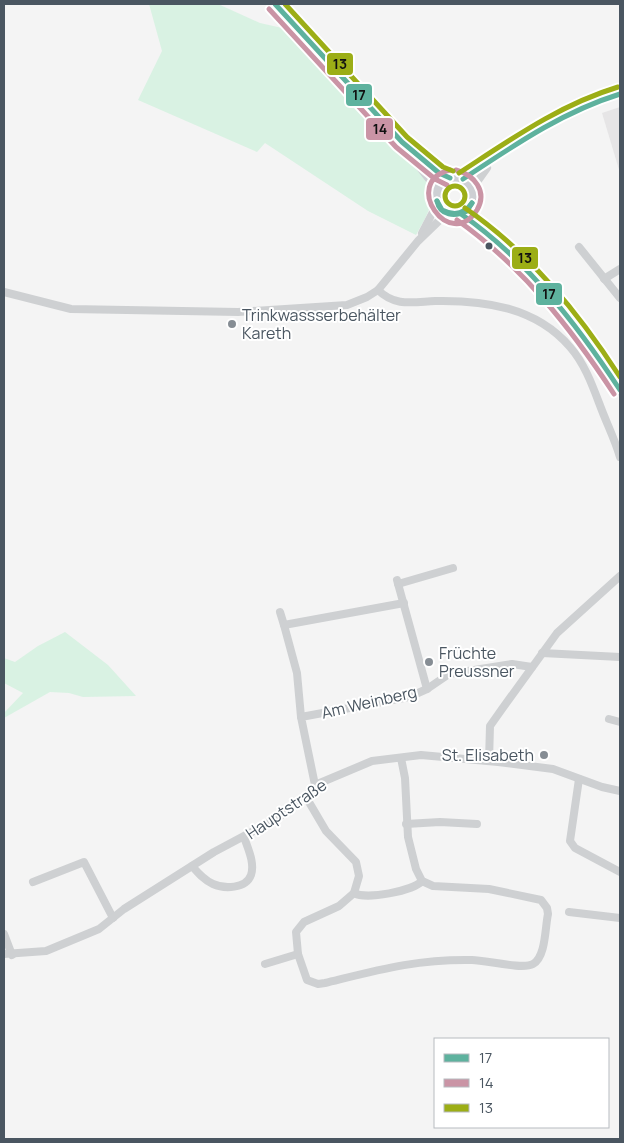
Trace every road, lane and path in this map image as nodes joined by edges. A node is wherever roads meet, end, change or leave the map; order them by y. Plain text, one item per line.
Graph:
1 (275, 4) edge
2 (620, 94) edge
3 (402, 142) junction
4 (489, 164) junction
5 (450, 178) junction
6 (463, 179) junction
7 (472, 189) junction
8 (437, 194) junction
9 (472, 204) junction
10 (447, 213) junction
11 (461, 214) junction
12 (418, 241) junction
13 (578, 247) dead end
14 (504, 248) junction
15 (620, 269) edge
16 (604, 279) junction
17 (378, 290) junction
18 (4, 292) edge
19 (620, 298) edge
20 (620, 390) edge
21 (620, 457) edge
22 (453, 568) dead end
23 (620, 576) edge
24 (404, 603) junction
25 (280, 612) dead end
26 (284, 625) junction
27 (542, 653) junction
28 (620, 657) edge
29 (532, 668) junction
30 (427, 689) junction
31 (301, 717) junction
32 (610, 719) dead end
33 (620, 722) edge
34 (401, 758) junction
35 (489, 761) junction
36 (579, 779) junction
37 (314, 785) junction
38 (620, 791) edge
39 (306, 797) junction
40 (406, 824) junction
41 (477, 824) dead end
42 (244, 837) junction
43 (192, 866) junction
44 (620, 872) edge
45 (422, 881) junction
46 (34, 882) dead end
47 (354, 893) junction
48 (569, 912) dead end
49 (113, 918) junction
50 (620, 918) edge
51 (4, 934) edge
52 (8, 954) edge
53 (298, 954) junction
54 (265, 964) dead end

1 - 3 street
2 - 4 street
3 - 5 street
3 - 8 street
4 - 6 street
4 - 7 street
5 - 6 street
5 - 8 street
6 - 7 street
7 - 9 street
8 - 10 street
8 - 12 street
9 - 11 street
9 - 14 street
10 - 11 street
10 - 12 street
11 - 14 street
12 - 17 street
13 - 16 street
14 - 20 street
15 - 16 street
16 - 19 street
17 - 18 street
17 - 21 street
22 - 24 street
23 - 27 street
24 - 26 street
24 - 30 street
25 - 26 street
26 - 31 street
27 - 28 street
27 - 29 street
29 - 30 street, Am Weinberg
29 - 35 street
30 - 31 street, Am Weinberg
31 - 37 street, Am Weinberg
32 - 33 street
34 - 35 street, Hauptstraße
34 - 37 street, Hauptstraße
34 - 40 street
35 - 36 street, Hauptstraße
36 - 38 street, Hauptstraße
36 - 44 street
37 - 39 street, Hauptstraße
39 - 42 street, Hauptstraße
39 - 47 street
40 - 41 street
40 - 45 street
42 - 43 street, Hauptstraße
42 - 43 street
43 - 49 street, Hauptstraße
45 - 47 street
45 - 53 street
46 - 49 street
47 - 53 street
48 - 50 street
49 - 52 street, Hauptstraße
51 - 52 street
53 - 54 street

